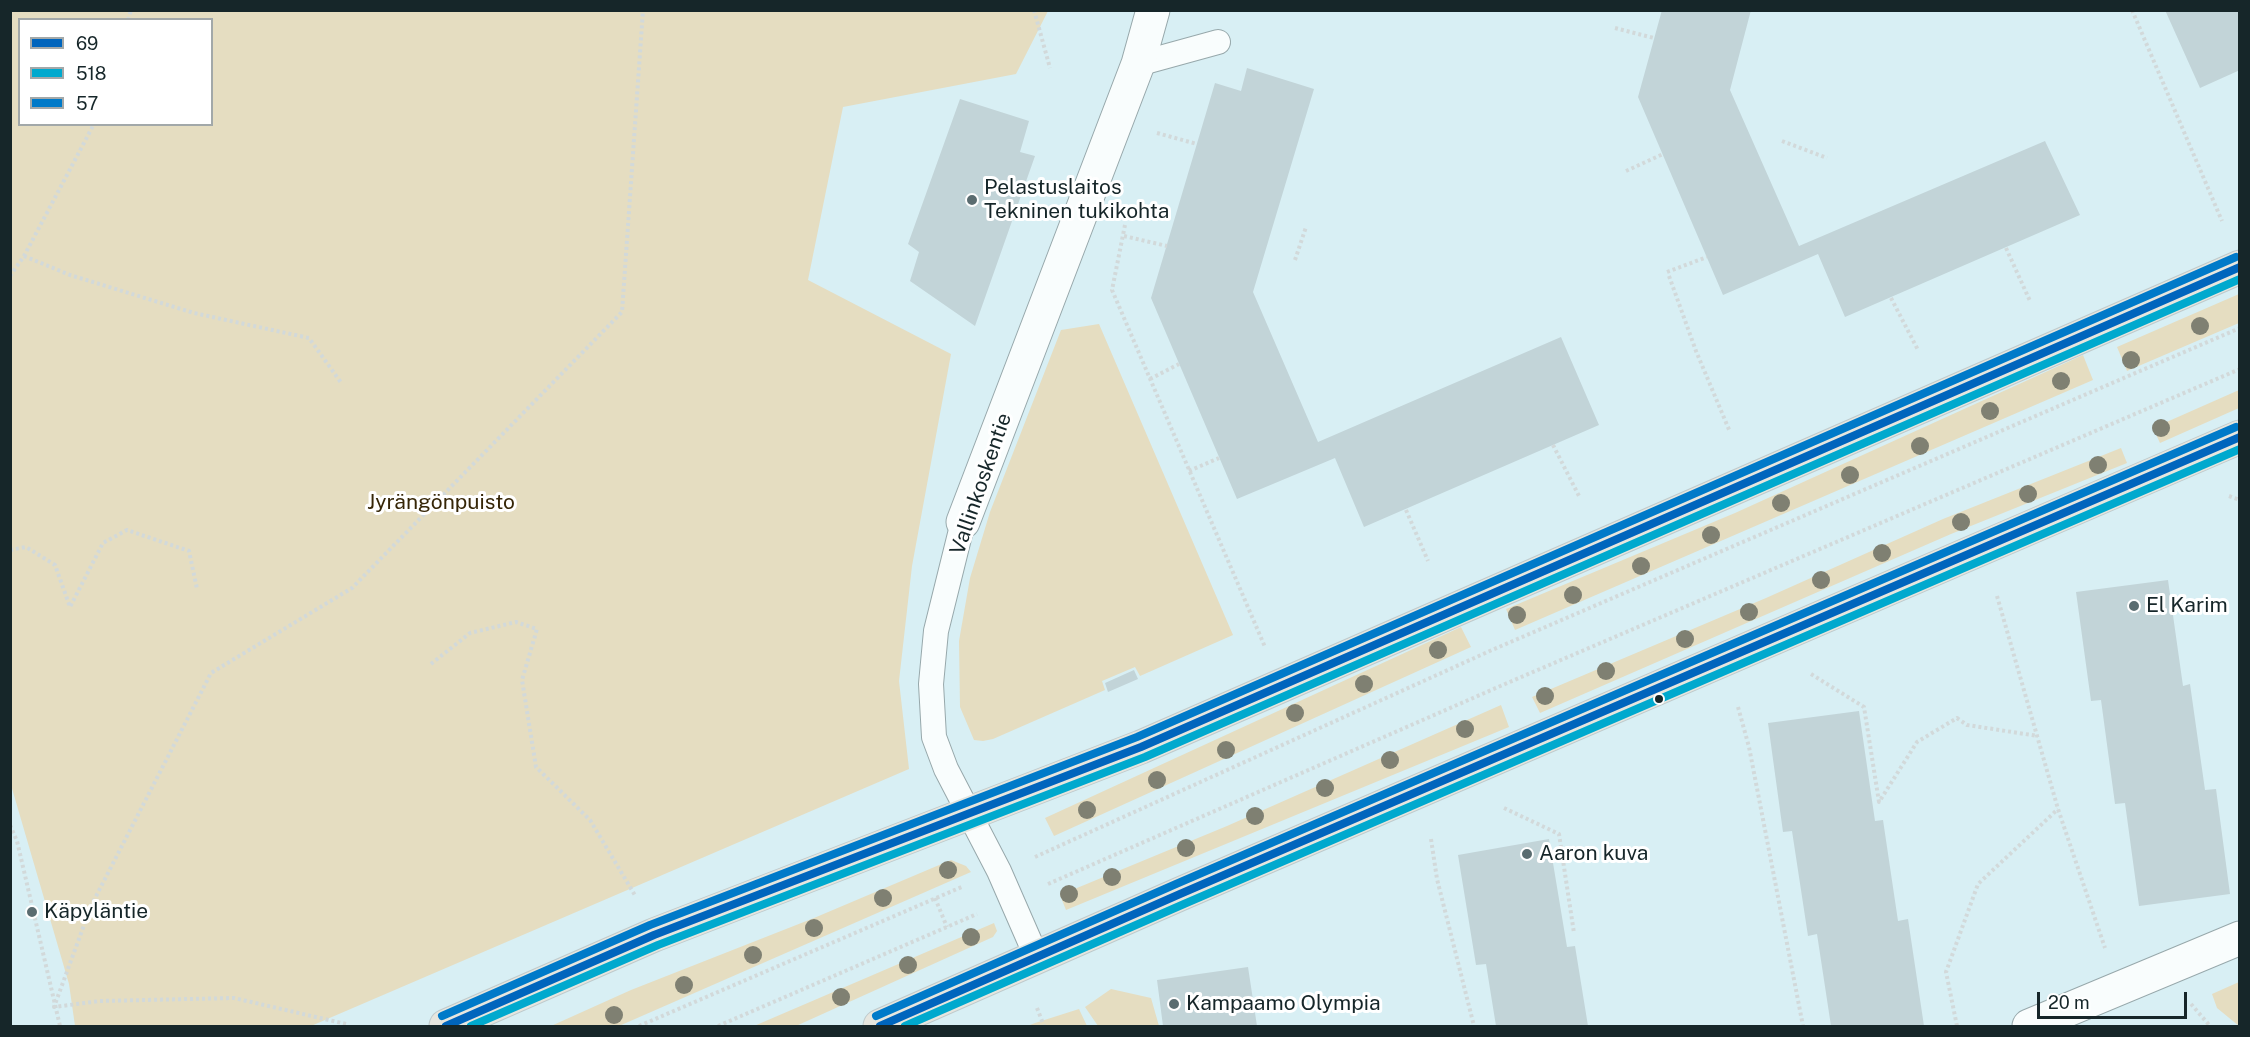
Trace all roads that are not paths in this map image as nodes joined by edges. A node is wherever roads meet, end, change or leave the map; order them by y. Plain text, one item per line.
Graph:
1 (1153, 10) edge
2 (1218, 42) dead end
3 (1138, 64) junction
4 (2240, 267) edge
5 (2240, 438) edge
6 (963, 522) joint
7 (969, 813) junction
8 (2240, 938) edge
9 (1037, 958) junction
10 (446, 1026) edge
11 (880, 1026) edge
12 (2029, 1026) edge

1 - 3 street, Vallinkoskentie
2 - 3 lane
3 - 6 street, Vallinkoskentie
4 - 7 main road
5 - 9 main road
6 - 7 lane, Vallinkoskentie
7 - 9 lane, Vallinkoskentie
7 - 10 main road
8 - 12 street
9 - 11 main road

